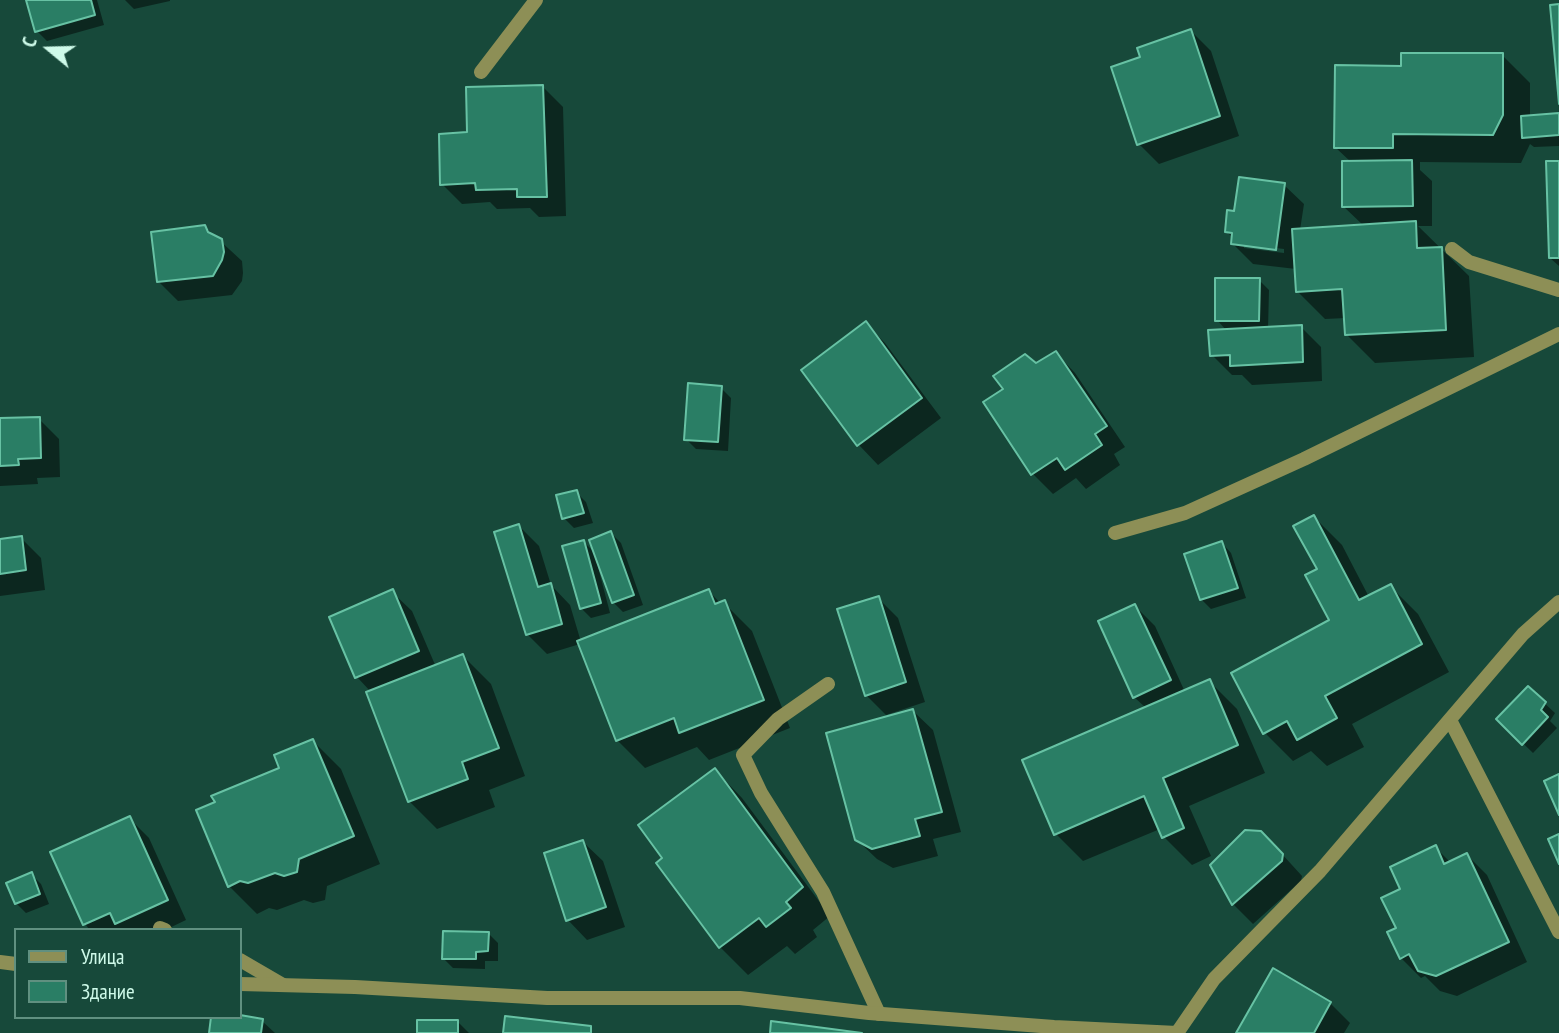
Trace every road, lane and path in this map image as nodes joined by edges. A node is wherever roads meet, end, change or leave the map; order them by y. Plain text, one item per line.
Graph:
1 (536, 0) edge
2 (481, 72) dead end
3 (1452, 249) dead end
4 (1559, 290) edge
5 (1559, 334) edge
6 (1115, 533) dead end
7 (1559, 602) edge
8 (828, 684) dead end
9 (1450, 720) junction
10 (1559, 932) edge
11 (242, 961) edge
12 (242, 984) edge
13 (283, 985) junction
14 (878, 1014) junction

1 - 2 street
3 - 4 street
5 - 6 street
7 - 9 street
8 - 14 street
9 - 10 street
9 - 14 street
11 - 13 street
12 - 13 street
13 - 14 street

